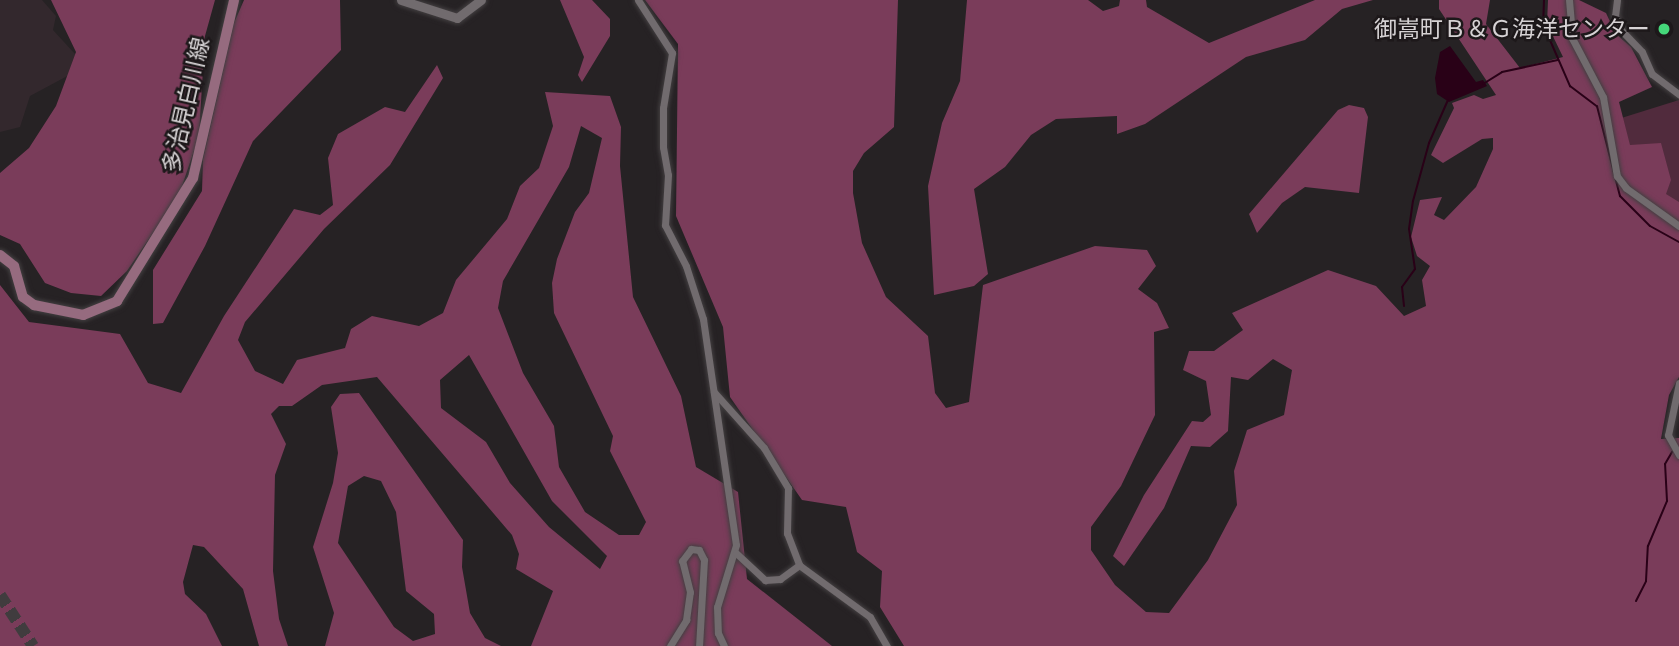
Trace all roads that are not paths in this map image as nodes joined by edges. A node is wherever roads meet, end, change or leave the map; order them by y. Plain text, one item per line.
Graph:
1 (234, 0) edge
2 (401, 0) edge
3 (481, 0) edge
4 (638, 0) edge
5 (1569, 0) edge
6 (1616, 0) edge
7 (1679, 94) edge
8 (1679, 226) edge
9 (0, 255) edge
10 (1679, 383) edge
11 (714, 391) junction
12 (1677, 451) edge
13 (736, 553) junction
14 (799, 565) junction
15 (670, 646) edge
16 (699, 646) edge
17 (724, 646) edge
18 (887, 646) edge

1 - 9 main road, 多治見白川線
2 - 3 street
4 - 11 street
5 - 8 street
6 - 7 street
10 - 12 street
11 - 13 street
11 - 14 street
13 - 14 street
13 - 17 street
14 - 18 street
15 - 16 street

